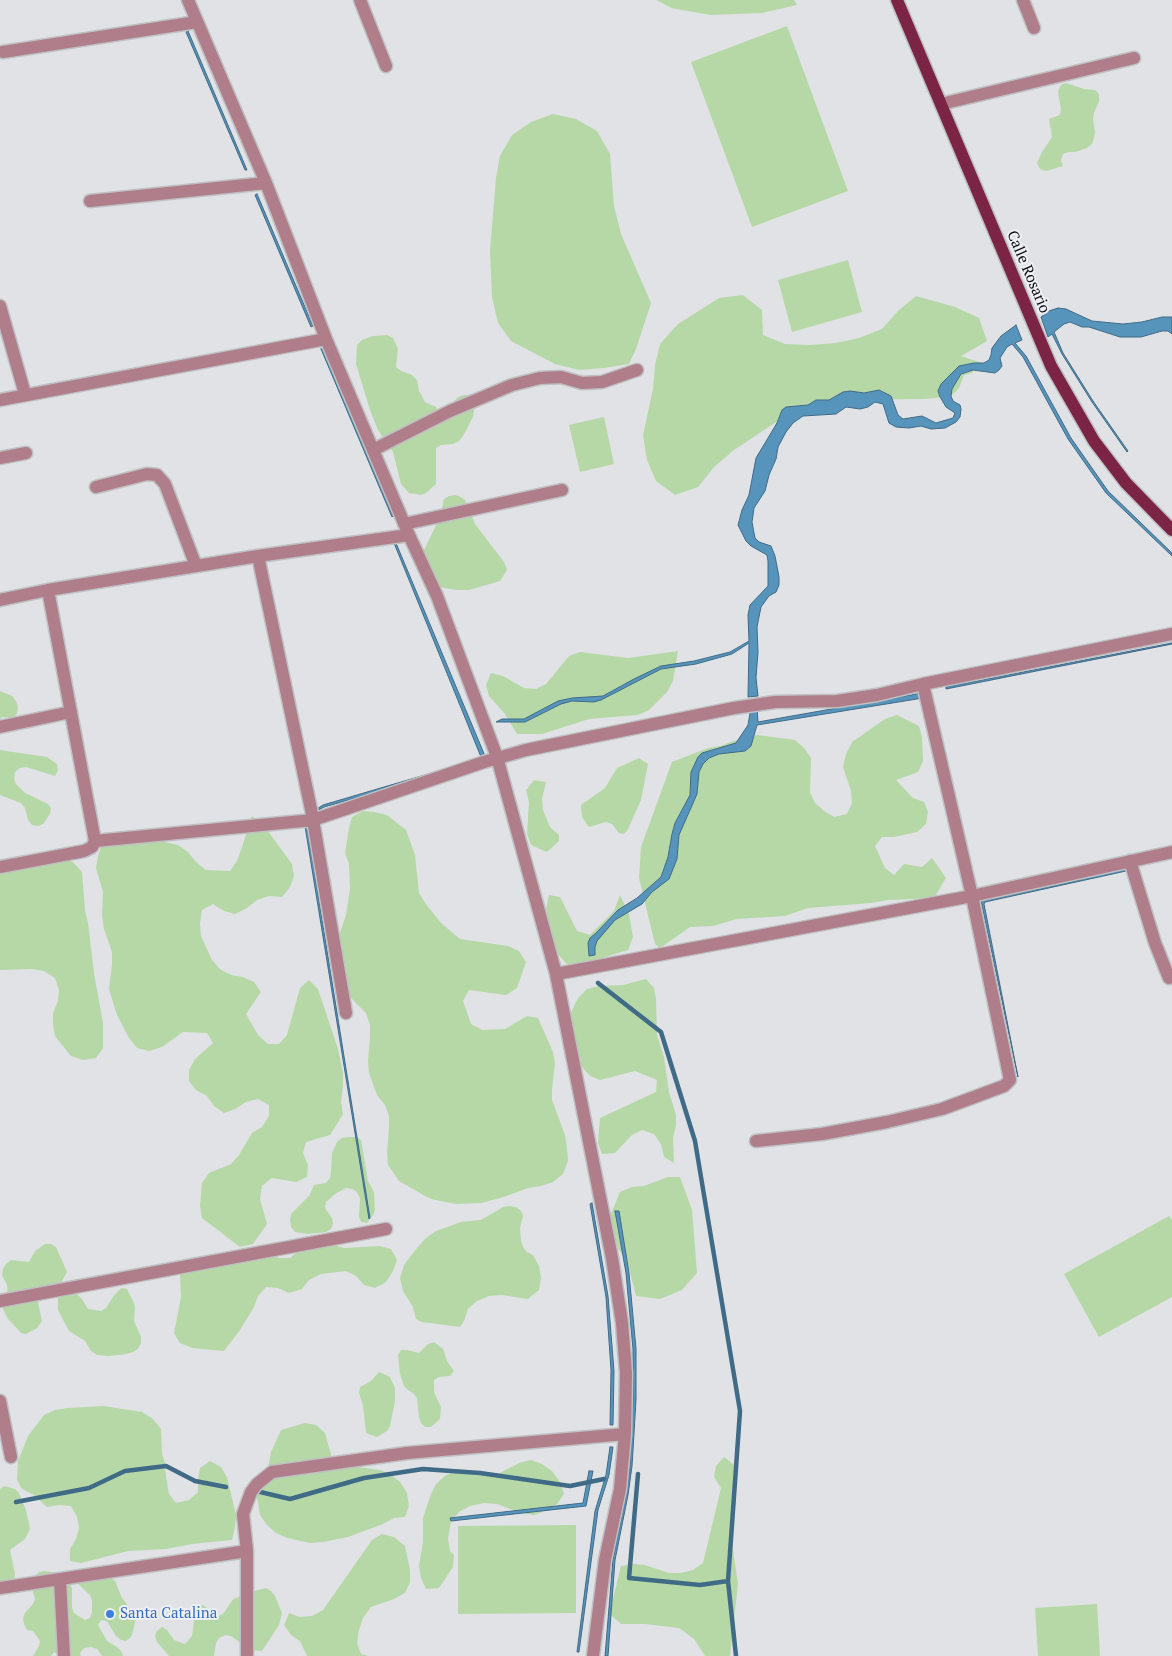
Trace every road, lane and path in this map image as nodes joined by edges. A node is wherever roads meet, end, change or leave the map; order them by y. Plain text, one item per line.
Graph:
1 (188, 0) edge
2 (360, 0) edge
3 (897, 0) edge
4 (1023, 0) edge
5 (197, 22) junction
6 (1034, 28) dead end
7 (3, 52) dead end
8 (1134, 58) dead end
9 (386, 66) dead end
10 (941, 104) junction
11 (266, 183) junction
12 (90, 201) dead end
13 (0, 306) edge
14 (326, 339) junction
15 (637, 370) dead end
16 (25, 394) junction
17 (0, 400) edge
18 (373, 450) junction
19 (26, 453) dead end
20 (0, 458) edge
21 (96, 487) dead end
22 (562, 490) dead end
23 (407, 530) junction
24 (1172, 530) edge
25 (258, 556) junction
26 (196, 566) junction
27 (48, 590) junction
28 (0, 600) edge
29 (1172, 634) edge
30 (923, 684) junction
31 (71, 712) junction
32 (0, 728) edge
33 (497, 757) junction
34 (313, 820) junction
35 (95, 841) junction
36 (1172, 852) edge
37 (1130, 861) junction
38 (0, 867) edge
39 (972, 896) junction
40 (556, 974) junction
41 (1169, 978) dead end
42 (346, 1013) dead end
43 (756, 1141) dead end
44 (386, 1229) dead end
45 (0, 1301) edge
46 (0, 1401) edge
47 (625, 1434) junction
48 (11, 1457) dead end
49 (247, 1551) junction
50 (60, 1580) junction
51 (0, 1588) edge
52 (64, 1656) edge
53 (247, 1656) edge
54 (593, 1656) edge

1 - 5 street
2 - 9 street
3 - 10 main road, Calle Rosario
4 - 6 street
5 - 7 street
5 - 11 street
8 - 10 street
10 - 24 main road, Calle Rosario
11 - 12 street
11 - 14 street
13 - 16 street
14 - 16 street
14 - 18 street
15 - 18 street
16 - 17 street
18 - 23 street
19 - 20 street
21 - 26 street
22 - 23 street
23 - 25 street
23 - 33 street
25 - 26 street
25 - 34 street
26 - 27 street
27 - 28 street
27 - 31 street
29 - 30 street
30 - 33 street
30 - 39 street
31 - 32 street
31 - 35 street
33 - 34 street
33 - 40 street
34 - 35 street
34 - 42 street
35 - 38 street
36 - 37 street
37 - 39 street
37 - 41 street
39 - 40 street
39 - 43 street
40 - 47 street
44 - 45 street
46 - 48 street
47 - 49 street
47 - 54 street
49 - 50 street
49 - 53 street
50 - 51 street
50 - 52 street

